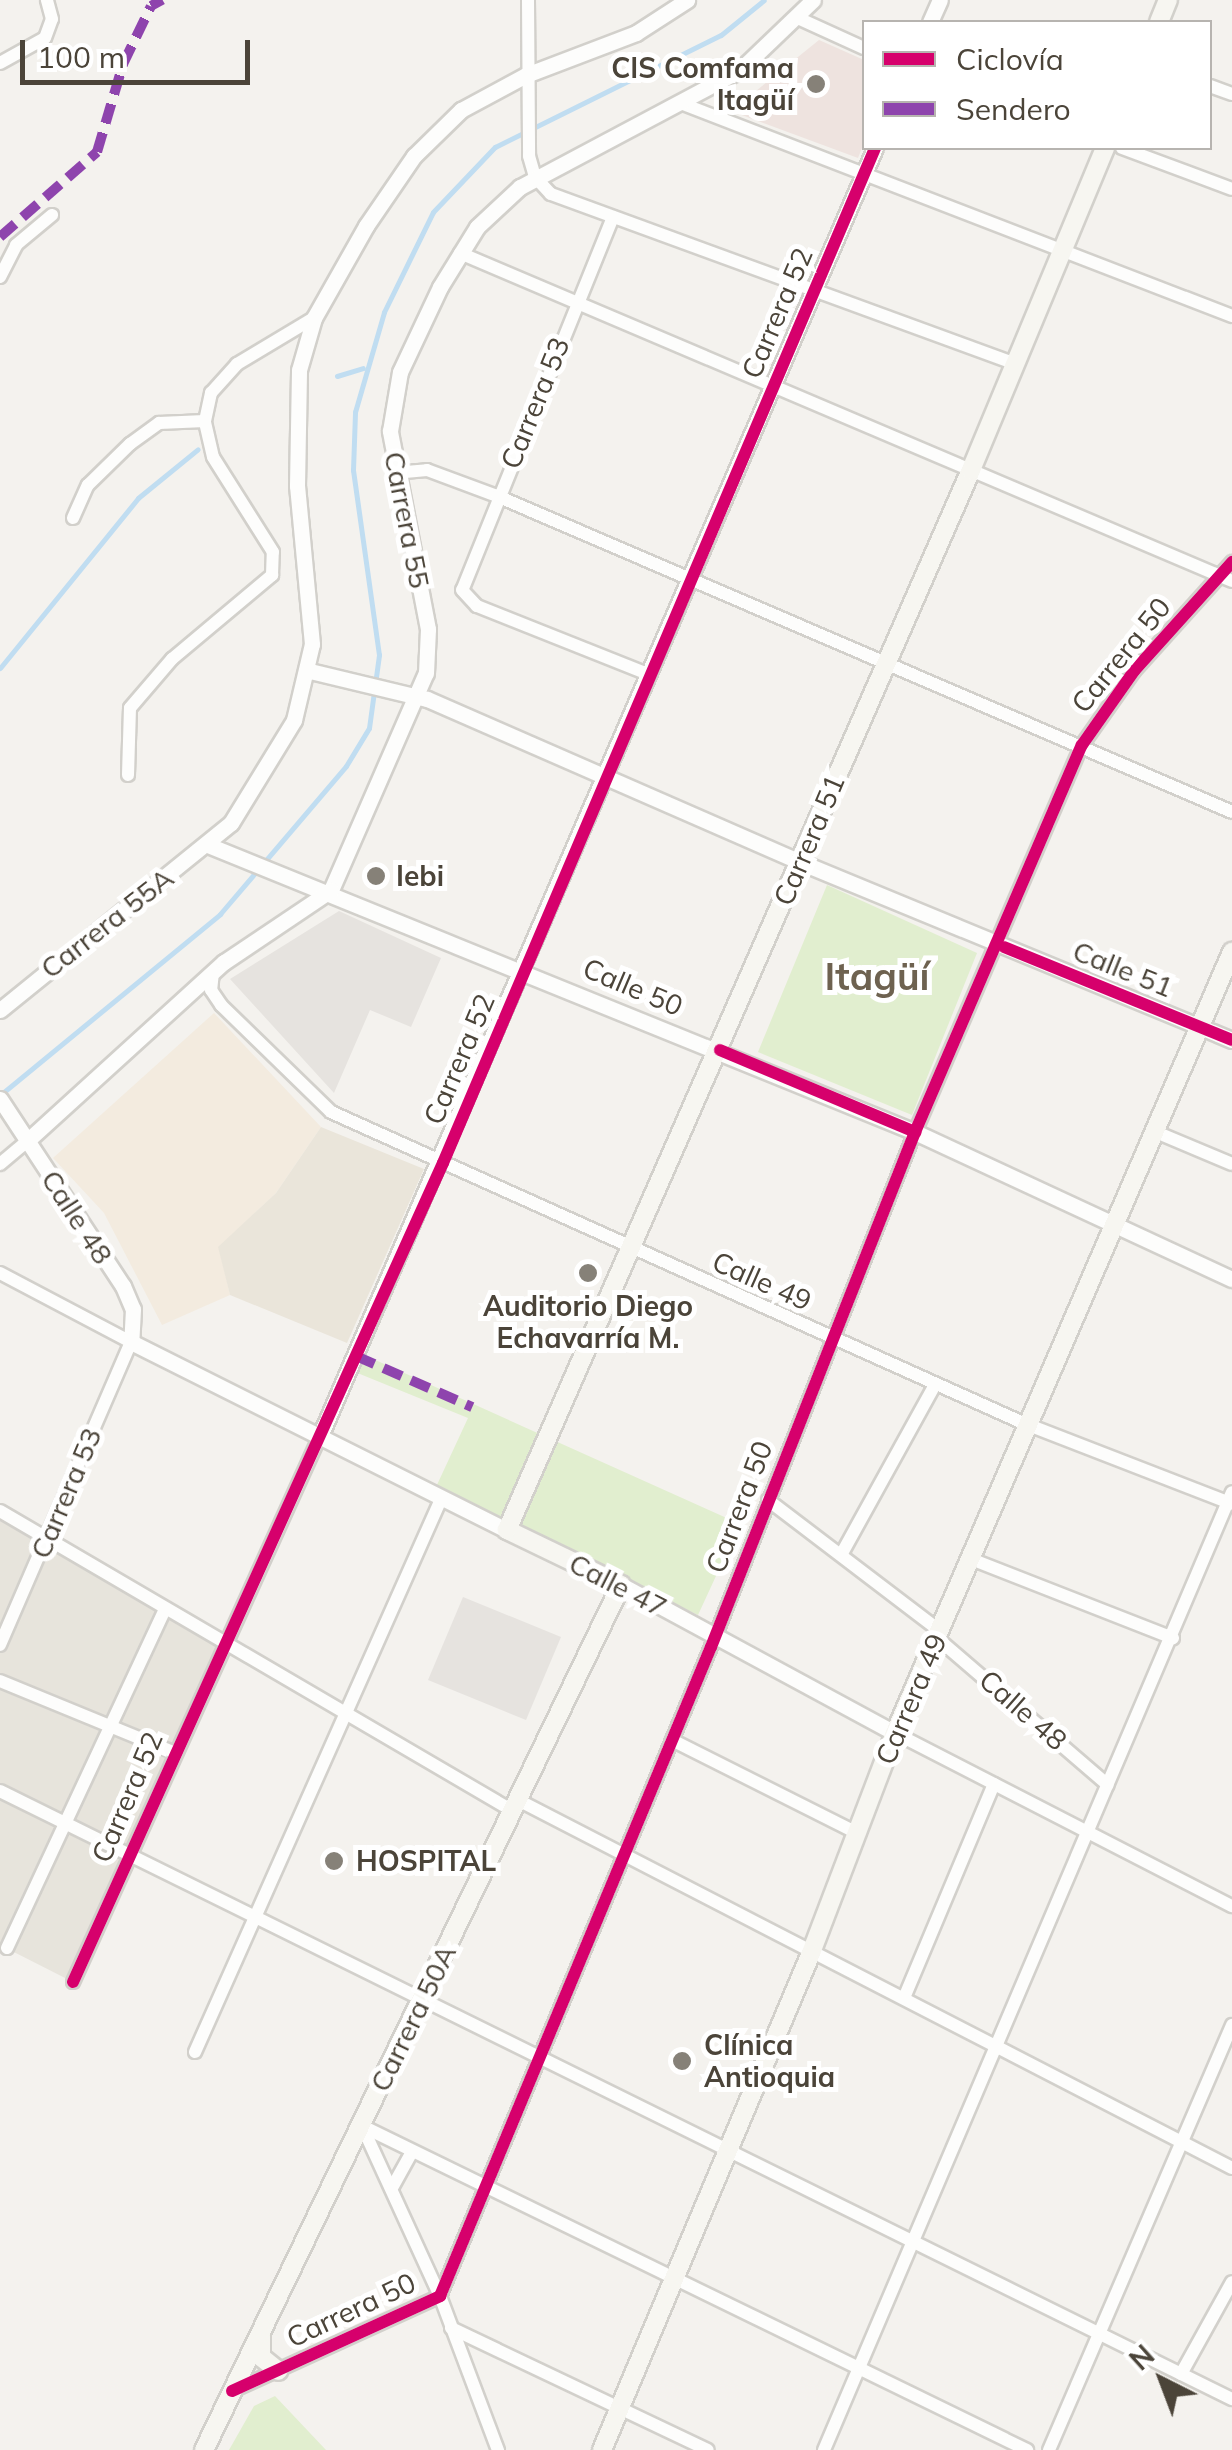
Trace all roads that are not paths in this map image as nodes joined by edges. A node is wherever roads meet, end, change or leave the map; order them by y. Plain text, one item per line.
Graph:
1 (47, 0) edge
2 (528, 0) edge
3 (687, 0) edge
4 (813, 0) edge
5 (800, 19) junction
6 (862, 47) edge
7 (0, 63) edge
8 (526, 75) junction
9 (683, 104) junction
10 (874, 150) edge
11 (1103, 150) edge
12 (1127, 150) edge
13 (863, 176) junction
14 (536, 178) junction
15 (1232, 189) edge
16 (52, 215) dead end
17 (613, 217) junction
18 (460, 253) junction
19 (1060, 255) junction
20 (0, 277) edge
21 (814, 288) junction
22 (576, 303) junction
23 (1232, 316) edge
24 (314, 318) junction
25 (1014, 364) junction
26 (773, 386) junction
27 (205, 421) junction
28 (971, 470) junction
29 (394, 472) junction
30 (497, 496) junction
31 (73, 518) dead end
32 (1232, 562) edge
33 (692, 578) junction
34 (1227, 578) edge
35 (884, 661) junction
36 (310, 671) junction
37 (650, 675) junction
38 (416, 695) junction
39 (1082, 745) junction
40 (128, 775) dead end
41 (607, 776) junction
42 (1232, 812) edge
43 (213, 847) junction
44 (800, 862) junction
45 (325, 888) junction
46 (996, 944) junction
47 (1232, 952) edge
48 (524, 968) junction
49 (213, 972) junction
50 (28, 987) junction
51 (0, 997) edge
52 (0, 1010) edge
53 (1200, 1028) junction
54 (1232, 1040) edge
55 (720, 1050) junction
56 (0, 1099) edge
57 (915, 1132) junction
58 (1156, 1132) junction
59 (26, 1141) junction
60 (442, 1162) junction
61 (0, 1164) edge
62 (1232, 1164) edge
63 (1118, 1224) junction
64 (632, 1249) junction
65 (0, 1273) edge
66 (1232, 1279) edge
67 (832, 1339) junction
68 (131, 1342) junction
69 (935, 1385) junction
70 (1027, 1425) junction
71 (320, 1436) junction
72 (442, 1498) junction
73 (1231, 1499) edge
74 (768, 1500) junction
75 (0, 1512) edge
76 (507, 1530) junction
77 (46, 1540) junction
78 (841, 1556) junction
79 (971, 1559) junction
80 (621, 1585) junction
81 (164, 1610) junction
82 (716, 1634) junction
83 (938, 1634) junction
84 (1173, 1638) junction
85 (0, 1645) edge
86 (221, 1645) junction
87 (0, 1682) edge
88 (346, 1715) junction
89 (110, 1727) junction
90 (895, 1733) junction
91 (672, 1740) junction
92 (173, 1752) junction
93 (994, 1784) junction
94 (1108, 1784) junction
95 (0, 1791) edge
96 (515, 1806) junction
97 (64, 1824) junction
98 (1088, 1832) junction
99 (857, 1833) junction
100 (624, 1854) junction
101 (130, 1856) junction
102 (1232, 1906) edge
103 (255, 1917) junction
104 (6, 1948) dead end
105 (811, 1953) junction
106 (72, 1982) dead end
107 (904, 1998) junction
108 (422, 2000) junction
109 (1232, 2025) edge
110 (999, 2044) junction
111 (195, 2052) dead end
112 (540, 2056) junction
113 (362, 2126) junction
114 (1182, 2142) junction
115 (726, 2150) junction
116 (412, 2152) junction
117 (1232, 2168) edge
118 (393, 2186) junction
119 (484, 2189) junction
120 (915, 2244) junction
121 (674, 2278) junction
122 (1232, 2282) edge
123 (440, 2296) junction
124 (451, 2328) junction
125 (1099, 2333) junction
126 (261, 2336) junction
127 (857, 2370) junction
128 (278, 2371) junction
129 (1181, 2374) junction
130 (232, 2391) junction
131 (1232, 2399) edge
132 (620, 2408) junction
133 (204, 2450) edge
134 (498, 2450) edge
135 (602, 2450) edge
136 (708, 2450) edge
137 (824, 2450) edge
138 (1028, 2450) edge
139 (1049, 2450) edge

1 - 7 street
2 - 8 street
3 - 8 street
4 - 5 street, Carrera 55
5 - 6 street
5 - 9 street, Carrera 55
8 - 14 street
8 - 24 street
9 - 13 street
9 - 14 street, Carrera 55
10 - 13 street, Carrera 52
11 - 19 main road, Carrera 51
12 - 15 street
13 - 19 street
13 - 21 street, Carrera 52
14 - 17 street
14 - 18 street, Carrera 55
16 - 20 street
17 - 21 street
17 - 22 street, Carrera 53
18 - 22 street
18 - 29 street, Carrera 55
19 - 23 street
19 - 25 main road, Carrera 51
21 - 25 street
21 - 26 street, Carrera 52
22 - 26 street
22 - 30 street, Carrera 53
24 - 27 street
24 - 36 street
25 - 28 main road, Carrera 51
26 - 28 street
26 - 33 street, Carrera 52
27 - 31 street
27 - 40 street
28 - 34 street
28 - 35 main road, Carrera 51
29 - 30 street
29 - 38 street, Carrera 55
30 - 33 street
30 - 37 street, Carrera 53
32 - 34 street, Carrera 50
33 - 35 street
33 - 37 street, Carrera 52
34 - 39 street, Carrera 50
35 - 39 street
35 - 44 main road, Carrera 51
36 - 38 street, Calle 51
36 - 43 street, Carrera 55A
37 - 41 street, Carrera 52
38 - 41 street, Calle 51
38 - 45 street, Carrera 55
39 - 42 street
39 - 46 street, Carrera 50
41 - 44 street, Calle 51
41 - 48 street, Carrera 52
43 - 45 street, Calle 50
43 - 50 street, Carrera 55A
44 - 46 street, Calle 51
44 - 55 main road, Carrera 51
45 - 48 street, Calle 50
45 - 49 street
46 - 53 street, Calle 51
46 - 57 street, Carrera 50
47 - 53 main road, Carrera 49
48 - 55 street, Calle 50
48 - 60 street, Carrera 52
49 - 59 street
49 - 60 street, Calle 49
50 - 51 street
50 - 52 street, Carrera 55A
53 - 54 street, Calle 51
53 - 58 main road, Carrera 49
55 - 57 street, Calle 50
55 - 64 main road, Carrera 51
56 - 59 street, Calle 48
57 - 63 street, Calle 50
57 - 67 street, Carrera 50
58 - 62 street
58 - 63 main road, Carrera 49
59 - 61 street
59 - 68 street, Calle 48
60 - 64 street, Calle 49
60 - 71 street, Carrera 52
63 - 66 street, Calle 50
63 - 70 main road, Carrera 49
64 - 67 street, Calle 49
64 - 76 main road, Carrera 51
65 - 68 street, Calle 47
67 - 69 street, Calle 49
67 - 74 street, Carrera 50
68 - 71 street, Calle 47
68 - 77 street, Carrera 53
69 - 70 street, Calle 49
69 - 78 street
70 - 73 street, Calle 49
70 - 79 main road, Carrera 49
71 - 72 street, Calle 47
71 - 86 street, Carrera 52
72 - 76 street, Calle 47
72 - 88 street
73 - 84 street
74 - 78 street, Calle 48
74 - 82 street, Carrera 50
75 - 77 street
76 - 80 main road, Calle 47
77 - 81 street
77 - 85 street, Carrera 53
78 - 83 street, Calle 48
79 - 83 main road, Carrera 49
79 - 84 street
80 - 82 street, Calle 47
80 - 96 main road, Carrera 50A
81 - 86 street
81 - 89 street
82 - 90 street, Calle 47
82 - 91 street, Carrera 50
83 - 90 main road, Carrera 49
83 - 94 street, Calle 48
84 - 94 street
86 - 88 street
86 - 92 street, Carrera 52
87 - 89 street
88 - 96 street
88 - 103 street
89 - 92 street
89 - 97 street
90 - 93 street, Calle 47
90 - 99 main road, Carrera 49
91 - 99 street
91 - 100 street, Carrera 50
92 - 101 street, Carrera 52
93 - 98 street, Calle 47
93 - 107 street
94 - 98 street
95 - 97 street
96 - 100 street
96 - 108 main road, Carrera 50A
97 - 101 street
97 - 104 street
98 - 102 street, Calle 47
98 - 110 street
99 - 105 main road, Carrera 49
100 - 105 street
100 - 112 street, Carrera 50
101 - 103 street
101 - 106 street, Carrera 52
103 - 108 street
103 - 111 street
105 - 107 street
105 - 115 main road, Carrera 49
107 - 110 street
108 - 112 street
108 - 113 main road, Carrera 50A
109 - 114 street
110 - 114 street
110 - 120 street
112 - 115 street
112 - 119 street, Carrera 50
113 - 116 street
113 - 118 street
113 - 126 main road, Carrera 50A
114 - 117 street
114 - 125 street
115 - 120 street
115 - 121 main road, Carrera 49
116 - 118 street
116 - 119 street
118 - 123 street
119 - 121 street
119 - 123 street, Carrera 50
120 - 125 street
120 - 127 street
121 - 127 street
121 - 132 main road, Carrera 49
122 - 129 street
123 - 124 street
123 - 128 street, Carrera 50
124 - 132 street
124 - 134 street
125 - 129 street
125 - 139 street
126 - 128 main road
126 - 130 main road, Carrera 50A
127 - 137 street
127 - 138 street
128 - 130 street, Carrera 50
129 - 131 street
130 - 133 main road, Carrera 50A
132 - 135 main road, Carrera 49
132 - 136 street

